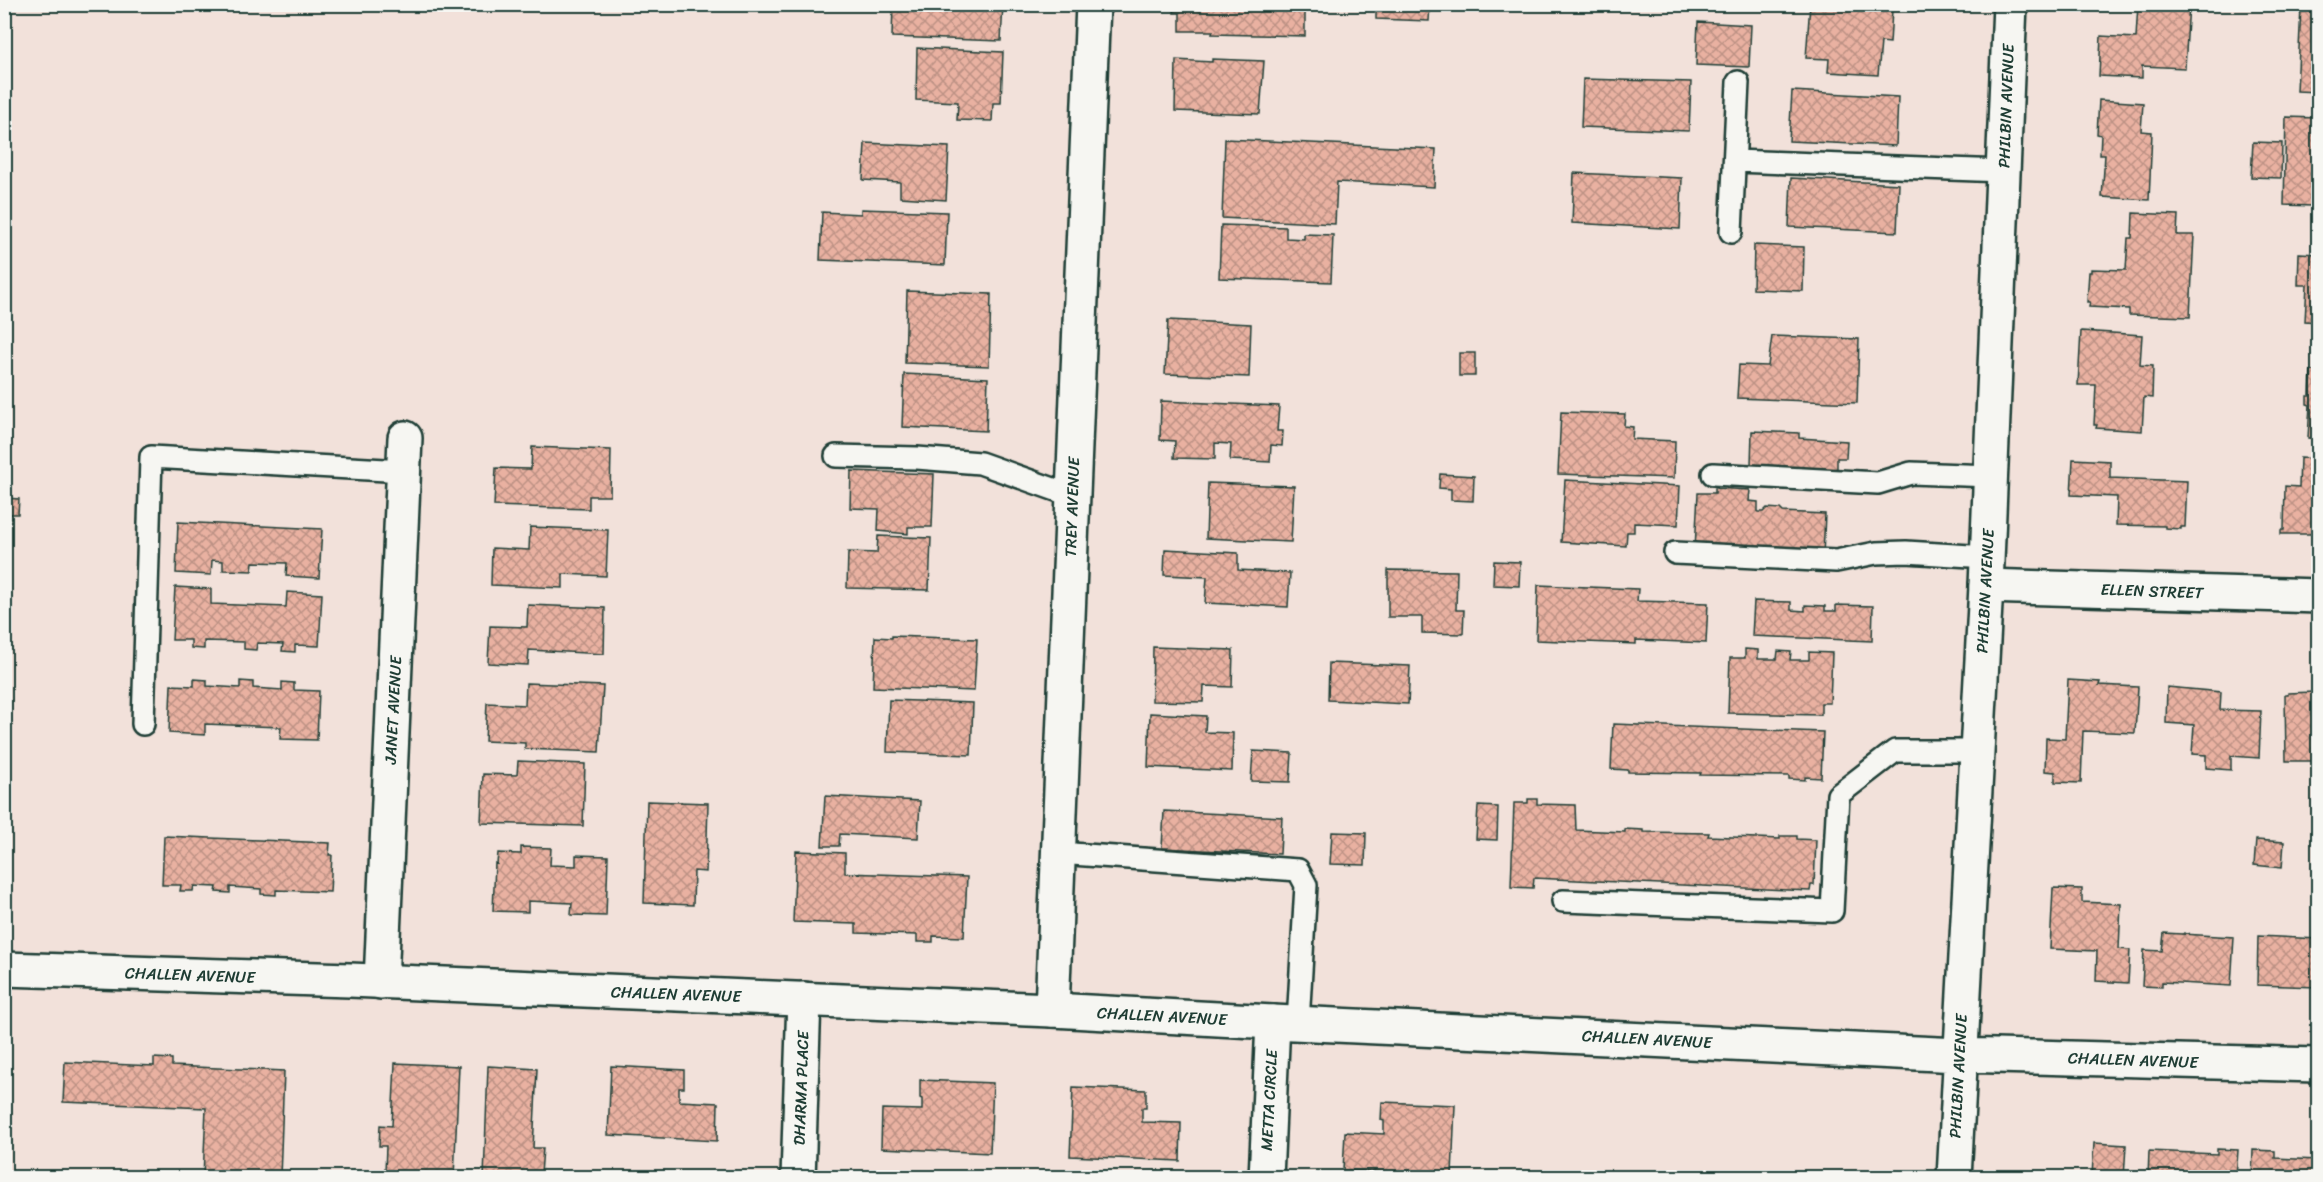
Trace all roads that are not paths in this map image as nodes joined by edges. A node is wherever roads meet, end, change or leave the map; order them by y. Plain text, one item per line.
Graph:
1 (1093, 4) edge
2 (2010, 4) edge
3 (1738, 81) dead end
4 (1735, 161) junction
5 (2003, 171) junction
6 (1731, 232) dead end
7 (405, 438) dead end
8 (836, 456) dead end
9 (404, 471) junction
10 (1713, 474) dead end
11 (1990, 476) junction
12 (1073, 496) junction
13 (1675, 553) dead end
14 (1987, 571) junction
15 (2319, 596) edge
16 (143, 724) dead end
17 (1976, 751) junction
18 (1058, 853) junction
19 (1563, 901) dead end
20 (4, 969) edge
21 (381, 982) junction
22 (804, 999) junction
23 (1052, 1010) junction
24 (1285, 1023) junction
25 (1959, 1055) junction
26 (2319, 1065) edge
27 (798, 1178) edge
28 (1266, 1178) edge
29 (1954, 1178) edge

1 - 12 street, TREY AVENUE
2 - 5 street, PHILBIN AVENUE
3 - 4 lane
4 - 5 lane
4 - 6 lane
5 - 11 street, PHILBIN AVENUE
7 - 9 street, JANET AVENUE
8 - 12 lane
9 - 16 lane
9 - 21 street, JANET AVENUE
10 - 11 lane
11 - 14 street, PHILBIN AVENUE
12 - 18 street, TREY AVENUE
13 - 14 lane
14 - 15 street, ELLEN STREET
14 - 17 street, PHILBIN AVENUE
17 - 19 lane
17 - 25 street, PHILBIN AVENUE
18 - 23 street, TREY AVENUE
18 - 24 lane
20 - 21 street, CHALLEN AVENUE
21 - 22 street, CHALLEN AVENUE
22 - 23 street, CHALLEN AVENUE
22 - 27 street, DHARMA PLACE
23 - 24 street, CHALLEN AVENUE
24 - 25 street, CHALLEN AVENUE
24 - 28 street, METTA CIRCLE
25 - 26 street, CHALLEN AVENUE
25 - 29 street, PHILBIN AVENUE

